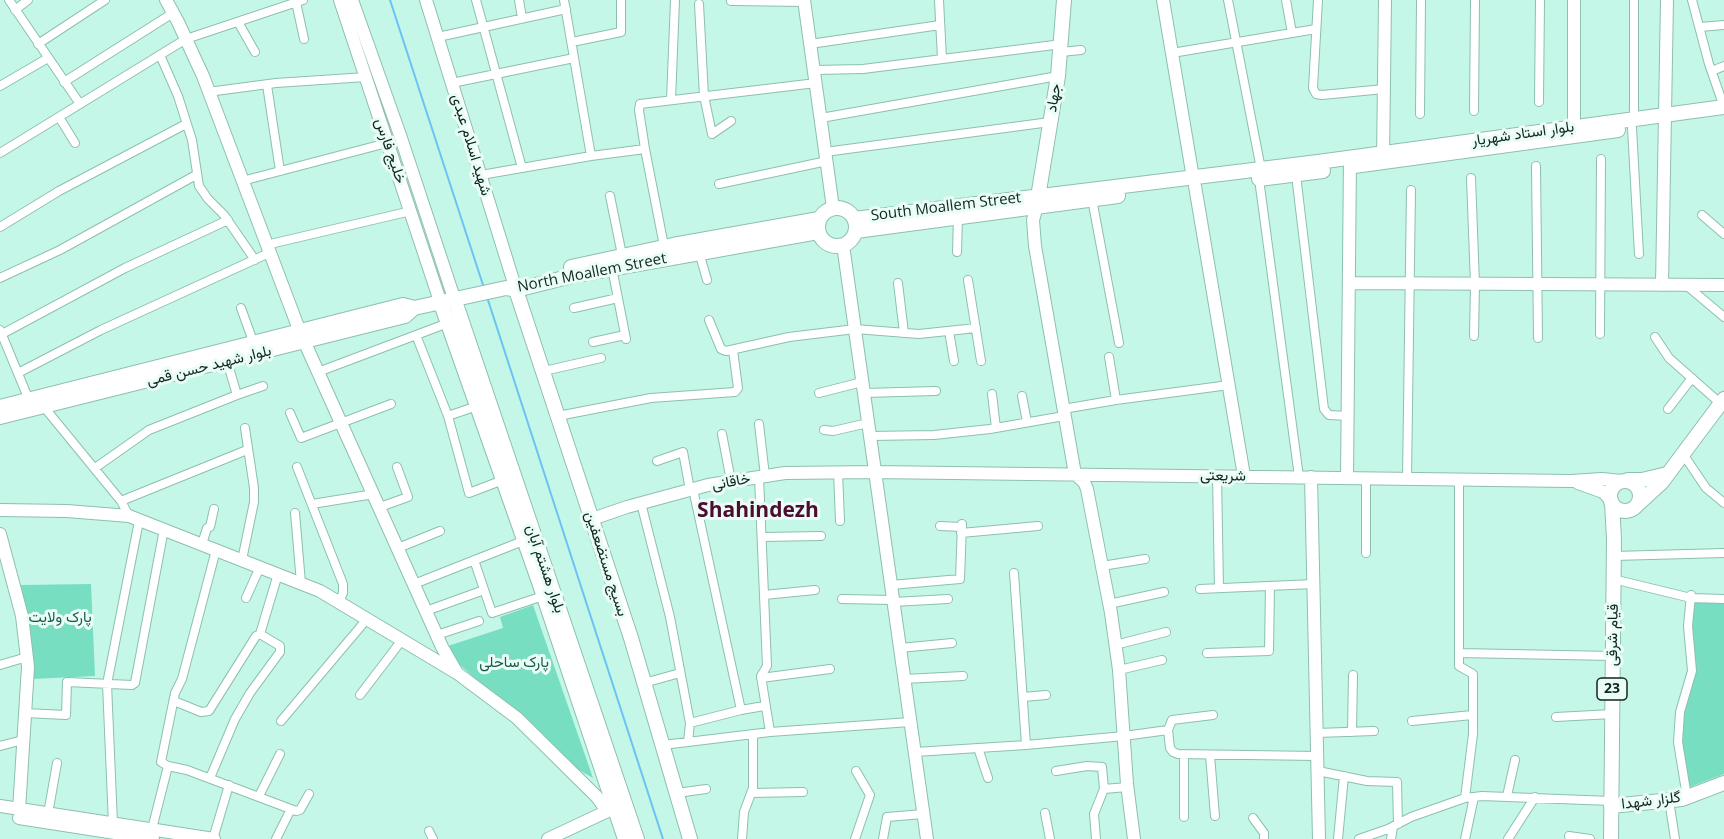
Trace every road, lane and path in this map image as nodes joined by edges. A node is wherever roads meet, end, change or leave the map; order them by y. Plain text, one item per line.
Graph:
1 (9, 0) edge
2 (28, 0) edge
3 (105, 0) edge
4 (166, 0) edge
5 (340, 0) edge
6 (352, 0) edge
7 (426, 0) edge
8 (476, 0) edge
9 (519, 0) edge
10 (621, 0) edge
11 (675, 0) edge
12 (939, 0) edge
13 (1064, 0) edge
14 (1163, 0) edge
15 (1228, 0) edge
16 (1286, 0) edge
17 (1318, 0) edge
18 (1385, 0) edge
19 (1421, 0) edge
20 (1474, 0) edge
21 (1540, 0) edge
22 (1574, 0) edge
23 (1634, 0) edge
24 (1667, 0) edge
25 (1692, 0) edge
26 (300, 1) edge
27 (731, 1) edge
28 (804, 1) edge
29 (565, 4) edge
30 (699, 4) dead end
31 (15, 10) junction
32 (173, 13) junction
33 (522, 18) junction
34 (238, 22) junction
35 (940, 25) junction
36 (1724, 25) edge
37 (483, 27) junction
38 (1700, 27) junction
39 (1316, 29) junction
40 (1292, 33) junction
41 (438, 37) junction
42 (186, 39) junction
43 (304, 39) dead end
44 (572, 42) junction
45 (1236, 42) junction
46 (38, 44) junction
47 (810, 44) junction
48 (1061, 48) junction
49 (1081, 51) dead end
50 (255, 52) dead end
51 (1172, 53) junction
52 (160, 55) junction
53 (48, 58) junction
54 (574, 58) junction
55 (942, 59) junction
56 (1724, 66) edge
57 (814, 70) junction
58 (1712, 71) junction
59 (495, 74) junction
60 (1058, 76) junction
61 (366, 77) junction
62 (64, 82) junction
63 (452, 83) junction
64 (816, 83) junction
65 (267, 85) junction
66 (0, 86) edge
67 (1383, 89) junction
68 (208, 92) junction
69 (704, 96) junction
70 (671, 100) junction
71 (1539, 102) dead end
72 (80, 104) junction
73 (1724, 107) edge
74 (1474, 111) dead end
75 (1420, 114) dead end
76 (1724, 116) edge
77 (59, 117) junction
78 (821, 118) junction
79 (1664, 119) junction
80 (731, 121) dead end
81 (1050, 123) junction
82 (1633, 123) junction
83 (186, 124) junction
84 (1574, 131) junction
85 (75, 143) dead end
86 (387, 143) junction
87 (645, 149) junction
88 (0, 153) edge
89 (591, 156) junction
90 (826, 156) junction
91 (1383, 158) junction
92 (1601, 159) dead end
93 (1350, 162) junction
94 (1536, 166) dead end
95 (522, 168) junction
96 (280, 171) junction
97 (1260, 174) junction
98 (1296, 174) junction
99 (196, 175) junction
100 (481, 175) junction
101 (1471, 178) dead end
102 (242, 181) junction
103 (1194, 182) junction
104 (719, 184) dead end
105 (1411, 190) dead end
106 (610, 196) dead end
107 (1092, 199) junction
108 (1038, 200) junction
109 (833, 208) junction
110 (411, 211) junction
111 (1702, 215) dead end
112 (958, 217) junction
113 (228, 220) junction
114 (819, 225) junction
115 (855, 225) junction
116 (0, 227) edge
117 (1724, 234) edge
118 (843, 245) junction
119 (664, 246) junction
120 (268, 249) junction
121 (699, 252) junction
122 (957, 252) dead end
123 (1639, 254) dead end
124 (622, 255) junction
125 (255, 260) junction
126 (604, 266) junction
127 (0, 278) edge
128 (707, 280) dead end
129 (968, 280) dead end
130 (541, 282) junction
131 (898, 283) dead end
132 (1349, 283) junction
133 (1408, 283) junction
134 (1475, 284) junction
135 (1538, 284) junction
136 (1601, 285) junction
137 (1662, 285) junction
138 (1686, 285) junction
139 (1724, 285) edge
140 (508, 287) junction
141 (460, 296) junction
142 (618, 298) junction
143 (440, 301) junction
144 (242, 308) dead end
145 (574, 308) dead end
146 (525, 314) junction
147 (1722, 316) edge
148 (709, 320) dead end
149 (448, 323) junction
150 (855, 328) junction
151 (976, 328) junction
152 (949, 331) junction
153 (1, 332) edge
154 (904, 333) junction
155 (1600, 334) dead end
156 (417, 335) junction
157 (1474, 336) dead end
158 (302, 337) junction
159 (1654, 337) dead end
160 (1538, 338) dead end
161 (593, 342) dead end
162 (1119, 343) dead end
163 (254, 344) junction
164 (733, 350) junction
165 (1109, 357) dead end
166 (601, 358) dead end
167 (227, 361) junction
168 (954, 361) dead end
169 (981, 361) dead end
170 (543, 371) junction
171 (318, 372) junction
172 (18, 374) junction
173 (1692, 378) junction
174 (1229, 385) junction
175 (263, 386) dead end
176 (863, 387) junction
177 (936, 392) dead end
178 (819, 393) dead end
179 (992, 394) dead end
180 (237, 395) junction
181 (1022, 396) dead end
182 (29, 400) junction
183 (1116, 400) junction
184 (1722, 402) edge
185 (391, 404) dead end
186 (477, 406) junction
187 (0, 407) edge
188 (44, 407) junction
189 (1668, 409) dead end
190 (1064, 412) junction
191 (290, 413) dead end
192 (448, 416) junction
193 (558, 416) junction
194 (1348, 416) junction
195 (0, 417) edge
196 (341, 422) junction
197 (1027, 422) junction
198 (759, 424) dead end
199 (245, 428) dead end
200 (996, 428) junction
201 (824, 430) dead end
202 (869, 430) junction
203 (722, 434) dead end
204 (247, 450) junction
205 (1683, 454) junction
206 (657, 461) dead end
207 (297, 467) dead end
208 (398, 467) dead end
209 (94, 468) junction
210 (838, 472) junction
211 (875, 472) junction
212 (1075, 474) junction
213 (1667, 474) junction
214 (762, 476) junction
215 (1217, 476) junction
216 (1244, 476) junction
217 (1305, 477) junction
218 (1347, 478) junction
219 (1366, 478) junction
220 (1407, 479) junction
221 (1459, 479) junction
222 (503, 480) junction
223 (1623, 480) junction
224 (731, 481) junction
225 (1571, 481) junction
226 (692, 490) junction
227 (374, 494) junction
228 (122, 501) junction
229 (1611, 502) junction
230 (1724, 502) edge
231 (641, 503) junction
232 (312, 504) junction
233 (1636, 506) junction
234 (380, 507) junction
235 (214, 509) dead end
236 (0, 510) edge
237 (296, 513) dead end
238 (134, 519) junction
239 (592, 519) junction
240 (840, 521) dead end
241 (940, 526) dead end
242 (1038, 526) dead end
243 (962, 528) junction
244 (164, 529) junction
245 (440, 531) dead end
246 (0, 534) edge
247 (821, 536) dead end
248 (762, 537) junction
249 (529, 539) junction
250 (1614, 540) junction
251 (202, 544) junction
252 (398, 548) junction
253 (216, 550) junction
254 (1366, 553) dead end
255 (1724, 553) edge
256 (1614, 556) junction
257 (1145, 559) dead end
258 (242, 560) junction
259 (474, 560) junction
260 (1102, 566) junction
261 (260, 567) junction
262 (1014, 573) dead end
263 (278, 574) junction
264 (1613, 579) junction
265 (301, 583) junction
266 (414, 584) junction
267 (1314, 584) junction
268 (891, 585) junction
269 (1270, 586) junction
270 (1219, 588) junction
271 (1200, 589) dead end
272 (484, 590) junction
273 (815, 590) dead end
274 (1164, 592) dead end
275 (764, 593) junction
276 (543, 596) junction
277 (1691, 596) junction
278 (246, 598) dead end
279 (842, 599) dead end
280 (948, 599) dead end
281 (1724, 599) edge
282 (893, 601) junction
283 (339, 602) junction
284 (1109, 604) junction
285 (426, 611) junction
286 (367, 619) junction
287 (479, 621) dead end
288 (1166, 632) dead end
289 (260, 634) junction
290 (437, 635) junction
291 (402, 640) junction
292 (952, 643) dead end
293 (1115, 645) junction
294 (900, 648) junction
295 (1207, 653) dead end
296 (1459, 653) junction
297 (1613, 656) junction
298 (27, 657) junction
299 (1162, 660) dead end
300 (571, 661) junction
301 (0, 665) edge
302 (830, 669) dead end
303 (1119, 670) junction
304 (457, 673) junction
305 (680, 673) junction
306 (1353, 675) dead end
307 (963, 676) dead end
308 (761, 678) junction
309 (904, 679) junction
310 (644, 683) junction
311 (107, 684) junction
312 (360, 695) dead end
313 (1046, 695) dead end
314 (1023, 697) junction
315 (174, 701) junction
316 (764, 706) junction
317 (741, 710) junction
318 (25, 713) junction
319 (1612, 714) junction
320 (1213, 715) dead end
321 (1472, 715) junction
322 (1557, 717) dead end
323 (281, 720) dead end
324 (1412, 721) dead end
325 (910, 722) junction
326 (690, 723) junction
327 (1168, 730) junction
328 (1374, 731) dead end
329 (770, 732) junction
330 (1352, 732) junction
331 (1317, 733) junction
332 (753, 734) junction
333 (1124, 736) junction
334 (23, 740) junction
335 (688, 742) junction
336 (663, 745) junction
337 (1026, 745) junction
338 (0, 746) edge
339 (978, 748) junction
340 (915, 752) junction
341 (280, 754) dead end
342 (1184, 754) junction
343 (1210, 755) junction
344 (1317, 756) junction
345 (1515, 760) dead end
346 (57, 763) dead end
347 (168, 766) junction
348 (856, 771) dead end
349 (1056, 771) dead end
350 (1318, 771) junction
351 (1344, 776) junction
352 (210, 778) junction
353 (988, 778) dead end
354 (1724, 783) edge
355 (229, 785) junction
356 (1127, 787) junction
357 (706, 789) dead end
358 (1104, 789) junction
359 (803, 792) dead end
360 (677, 793) junction
361 (751, 793) junction
362 (309, 794) dead end
363 (260, 796) junction
364 (1507, 796) junction
365 (1535, 797) junction
366 (1687, 797) junction
367 (1470, 798) junction
368 (1669, 800) junction
369 (1611, 803) junction
370 (0, 806) edge
371 (616, 807) junction
372 (291, 809) junction
373 (19, 810) junction
374 (1045, 813) dead end
375 (0, 814) edge
376 (48, 814) junction
377 (923, 814) junction
378 (1215, 816) dead end
379 (1184, 817) dead end
380 (1253, 818) dead end
381 (113, 824) junction
382 (1396, 825) junction
383 (153, 834) edge
384 (1569, 836) dead end
385 (214, 839) edge
386 (276, 839) edge
387 (548, 839) edge
388 (625, 839) edge
389 (638, 839) edge
390 (690, 839) edge
391 (742, 839) edge
392 (855, 839) edge
393 (883, 839) edge
394 (927, 839) edge
395 (1050, 839) edge
396 (1096, 839) edge
397 (1135, 839) edge
398 (1264, 839) edge
399 (1319, 839) edge
400 (1338, 839) edge
401 (1359, 839) edge
402 (1391, 839) edge
403 (1464, 839) edge
404 (1508, 839) edge
405 (1590, 839) edge
406 (1611, 839) edge
407 (1675, 839) edge

1 - 31 street
2 - 31 street
3 - 46 street
4 - 32 street
5 - 61 street, خلیج فارس
6 - 141 street, خلیج فارس
7 - 41 street, شهید اسلام عبدی
8 - 37 street
9 - 33 street
10 - 44 street
11 - 70 street
12 - 35 street
13 - 48 main road, جهاد
14 - 51 street
15 - 45 street
16 - 40 street
17 - 39 street
18 - 67 street
19 - 75 street
20 - 74 street
21 - 71 street
22 - 84 street
23 - 82 street
24 - 79 street
25 - 38 street
26 - 34 street
26 - 43 street
27 - 28 street
28 - 47 street
29 - 33 street
29 - 44 street
30 - 69 street
31 - 46 street
32 - 42 street
32 - 62 street
33 - 37 street
34 - 42 street
34 - 50 street
35 - 47 street
35 - 55 street
36 - 38 street
37 - 41 street
37 - 59 street
38 - 58 street
39 - 40 street
39 - 67 street
40 - 45 street
41 - 63 street, شهید اسلام عبدی
42 - 52 street
42 - 68 street
44 - 54 street
45 - 51 street
45 - 97 street
46 - 53 street
47 - 57 street
48 - 49 street
48 - 55 street
48 - 60 main road, جهاد
51 - 103 street
52 - 72 street
52 - 83 street
53 - 62 street
53 - 66 street
54 - 59 street
54 - 89 street
55 - 57 street
56 - 58 street
57 - 64 street
58 - 73 street
59 - 63 street
59 - 95 street
60 - 78 street
60 - 81 main road, جهاد
61 - 65 street
61 - 86 street, خلیج فارس
62 - 72 street
63 - 100 street, شهید اسلام عبدی
64 - 69 street
64 - 78 street
65 - 68 street
65 - 96 street
67 - 91 street
68 - 102 street
69 - 70 street
69 - 80 street
70 - 87 street
72 - 77 street
73 - 79 main road, بلوار استاد شهریار
76 - 79 main road, بلوار استاد شهریار
77 - 85 street
77 - 88 street
78 - 90 street
79 - 82 main road, بلوار استاد شهریار
79 - 137 street
81 - 90 street
81 - 108 main road, جهاد
82 - 84 main road, بلوار استاد شهریار
82 - 123 street
83 - 99 street
83 - 116 street
84 - 91 main road, بلوار استاد شهریار
86 - 96 street
86 - 110 street, خلیج فارس
87 - 89 street
87 - 119 street
89 - 95 street
90 - 104 street
90 - 109 street
91 - 93 main road, بلوار استاد شهریار
92 - 136 street
93 - 97 main road, بلوار استاد شهریار
93 - 98 main road, بلوار استاد شهریار
93 - 132 street
94 - 135 street
95 - 100 street
96 - 102 street
97 - 98 main road, بلوار استاد شهریار
97 - 103 main road, بلوار استاد شهریار
97 - 217 street
98 - 194 street
99 - 113 street
99 - 127 street
100 - 140 street, شهید اسلام عبدی
101 - 134 street
102 - 120 street
103 - 107 main road, South Moallem Street
103 - 108 main road, South Moallem Street
103 - 174 street
105 - 133 street
106 - 124 street
107 - 108 main road, South Moallem Street
107 - 162 street
108 - 112 main road, South Moallem Street
108 - 115 main road, South Moallem Street
108 - 190 street
109 - 114 main road
109 - 115 main road
110 - 120 street
110 - 143 street, خلیج فارس
111 - 117 street
112 - 115 main road, South Moallem Street
112 - 122 street
113 - 125 street
113 - 153 street
114 - 118 main road
114 - 119 main road, North Moallem Street
114 - 121 main road, North Moallem Street
115 - 118 main road
118 - 150 street
119 - 124 main road, North Moallem Street
120 - 125 street
120 - 158 street
121 - 126 main road, North Moallem Street
121 - 128 street
124 - 126 main road, North Moallem Street
125 - 172 street
126 - 130 main road, North Moallem Street
126 - 140 main road, North Moallem Street
126 - 142 street
129 - 151 street
130 - 140 main road, North Moallem Street
130 - 146 main road
131 - 154 street
132 - 133 street
132 - 194 street
133 - 134 street
133 - 220 street
134 - 135 street
134 - 157 street
135 - 136 street
135 - 160 street
136 - 137 street
136 - 155 street
137 - 138 street
138 - 139 street
138 - 147 street
140 - 141 main road, بلوار شهید حسن قمی
140 - 146 main road, بسیج مستضعفین
141 - 143 main road, بلوار شهید حسن قمی
141 - 249 main road, بلوار هشتم آبان
142 - 145 street
142 - 161 street
143 - 149 main road, بلوار هشتم آبان
143 - 158 main road, بلوار شهید حسن قمی
144 - 163 street
146 - 170 main road, بسیج مستضعفین
148 - 164 street
149 - 156 street
149 - 186 main road, بلوار هشتم آبان
150 - 154 street
150 - 164 street
150 - 176 street
151 - 152 street
151 - 169 street
152 - 154 street
152 - 168 street
153 - 172 street
156 - 171 street
156 - 192 street
158 - 163 main road, بلوار شهید حسن قمی
158 - 167 main road, بلوار شهید حسن قمی
158 - 171 street
159 - 173 street
163 - 182 main road, بلوار شهید حسن قمی
164 - 193 street
165 - 183 street
166 - 170 street
167 - 180 street
167 - 188 main road, بلوار شهید حسن قمی
170 - 193 main road, بسیج مستضعفین
171 - 196 street
172 - 182 street
173 - 184 street
173 - 189 street
174 - 183 street
174 - 216 street
175 - 180 street
176 - 177 street
176 - 178 street
176 - 202 street
179 - 200 street
180 - 209 street
181 - 197 street
182 - 187 main road, بلوار شهید حسن قمی
183 - 190 street
184 - 205 main road
185 - 196 street
186 - 192 street
186 - 222 main road, بلوار هشتم آبان
188 - 195 main road, بلوار شهید حسن قمی
188 - 209 street
190 - 197 street
190 - 212 street
191 - 196 street
192 - 222 street
193 - 239 main road, بسیج مستضعفین
194 - 218 street
196 - 227 street
197 - 200 street
198 - 214 street
199 - 204 street
200 - 202 street
201 - 202 street
202 - 211 street
203 - 224 street
204 - 228 street
204 - 258 street
205 - 213 main road
205 - 230 street
206 - 226 street
207 - 232 street
208 - 234 street
209 - 228 street
210 - 211 street, خاقانی
210 - 214 street, خاقانی
210 - 240 street
211 - 212 street, شریعتی
211 - 268 street
212 - 215 street, شریعتی
212 - 260 street
213 - 223 main road
213 - 233 main road
214 - 224 street, خاقانی
214 - 248 street
215 - 216 street, شریعتی
215 - 270 street
216 - 217 street, شریعتی
217 - 218 street, شریعتی
217 - 267 street
218 - 219 street, شریعتی
219 - 220 street, شریعتی
219 - 254 street
220 - 221 street, شریعتی
221 - 225 street, شریعتی
221 - 296 street
222 - 249 main road, بلوار هشتم آبان
223 - 225 street, شریعتی
223 - 229 main road
223 - 233 main road
224 - 226 street, خاقانی
225 - 229 street, شریعتی
226 - 231 street, خاقانی
226 - 317 street
227 - 232 street
227 - 234 street
228 - 238 street
229 - 233 main road
229 - 250 main road, قیام شرقی
231 - 239 street, خاقانی
231 - 305 street
232 - 283 street
233 - 250 main road
234 - 252 street
235 - 251 street
236 - 238 street
237 - 265 street
238 - 244 street
238 - 311 street
239 - 310 main road, بسیج مستضعفین
241 - 243 street
242 - 243 street
243 - 268 street
244 - 251 street
244 - 311 street
245 - 252 street
246 - 298 street
247 - 248 street
248 - 275 street
249 - 259 street
249 - 276 main road, بلوار هشتم آبان
249 - 300 main road, بلوار هشتم آبان
250 - 256 main road, قیام شرقی / 23
251 - 253 street
252 - 266 street
253 - 258 street
253 - 315 street
255 - 256 street
256 - 264 main road, قیام شرقی / 23
257 - 260 street
258 - 261 street
259 - 266 street
259 - 272 street
260 - 284 street
261 - 263 street
261 - 278 street
262 - 314 street
263 - 265 street
263 - 289 street
264 - 277 street
264 - 297 main road, قیام شرقی / 23
265 - 283 street
266 - 285 street
267 - 269 street
267 - 331 street
268 - 282 street
269 - 270 street
269 - 295 street
270 - 271 street
272 - 276 street
272 - 285 street
273 - 275 street
274 - 284 street
275 - 308 street
276 - 300 main road, بلوار هشتم آبان
277 - 281 street
277 - 366 street
279 - 282 street
280 - 282 street
282 - 294 street
283 - 286 street
284 - 293 street
285 - 290 street
286 - 291 street
286 - 323 street
287 - 290 street
288 - 293 street
289 - 315 street
289 - 352 street
290 - 304 street
291 - 304 street
291 - 312 street
292 - 294 street
293 - 303 street
294 - 309 street
296 - 297 street
296 - 321 street
297 - 319 main road, قیام شرقی / 23
298 - 301 street
298 - 318 street
299 - 303 street
300 - 371 main road, بلوار هشتم آبان
302 - 308 street
303 - 333 street
304 - 371 street
305 - 310 street
305 - 326 street
306 - 330 street
307 - 309 street
308 - 316 street
309 - 325 street
310 - 336 main road, بسیج مستضعفین
311 - 318 street
311 - 381 street
313 - 314 street
314 - 337 street
315 - 347 street
316 - 317 street
316 - 329 street
317 - 326 street
318 - 334 street
319 - 322 street
319 - 369 main road, قیام شرقی / 23
320 - 327 street
321 - 324 street
321 - 367 street
325 - 329 street
325 - 340 street
326 - 335 street
327 - 333 street
327 - 342 street
328 - 330 street
329 - 332 street
330 - 331 street
331 - 344 street
332 - 335 street
332 - 361 street
333 - 337 street
333 - 356 street
334 - 338 street
334 - 373 street
335 - 336 street
336 - 360 main road, بسیج مستضعفین
337 - 339 street
339 - 340 street
339 - 353 street
340 - 377 street
341 - 363 street
342 - 343 street
342 - 379 street
343 - 344 street
343 - 378 street
344 - 350 street
345 - 364 street
346 - 376 street
347 - 352 street
347 - 383 street
348 - 392 street
349 - 358 street
350 - 351 street
350 - 399 street
351 - 382 street
351 - 400 street
352 - 355 street
354 - 366 main road, گلزار شهدا
355 - 363 street
355 - 385 street
356 - 358 street
356 - 397 street
357 - 360 street
358 - 396 street
359 - 361 street
360 - 390 main road, بسیج مستضعفین
361 - 391 street
362 - 372 street
363 - 372 street
364 - 365 street
364 - 367 street
365 - 369 street
365 - 404 street
366 - 368 main road, گلزار شهدا
367 - 382 street
367 - 403 street
368 - 369 main road, گلزار شهدا
368 - 407 street
369 - 406 main road, قیام شرقی / 23
370 - 373 street
371 - 387 street
371 - 388 main road, بلوار هشتم آبان
371 - 389 main road, بلوار هشتم آبان
372 - 386 street
373 - 376 street
374 - 395 street
375 - 383 street
376 - 381 street
377 - 393 street
377 - 394 street
380 - 398 street
381 - 383 street
382 - 401 street
382 - 402 street
383 - 385 street
384 - 405 street

